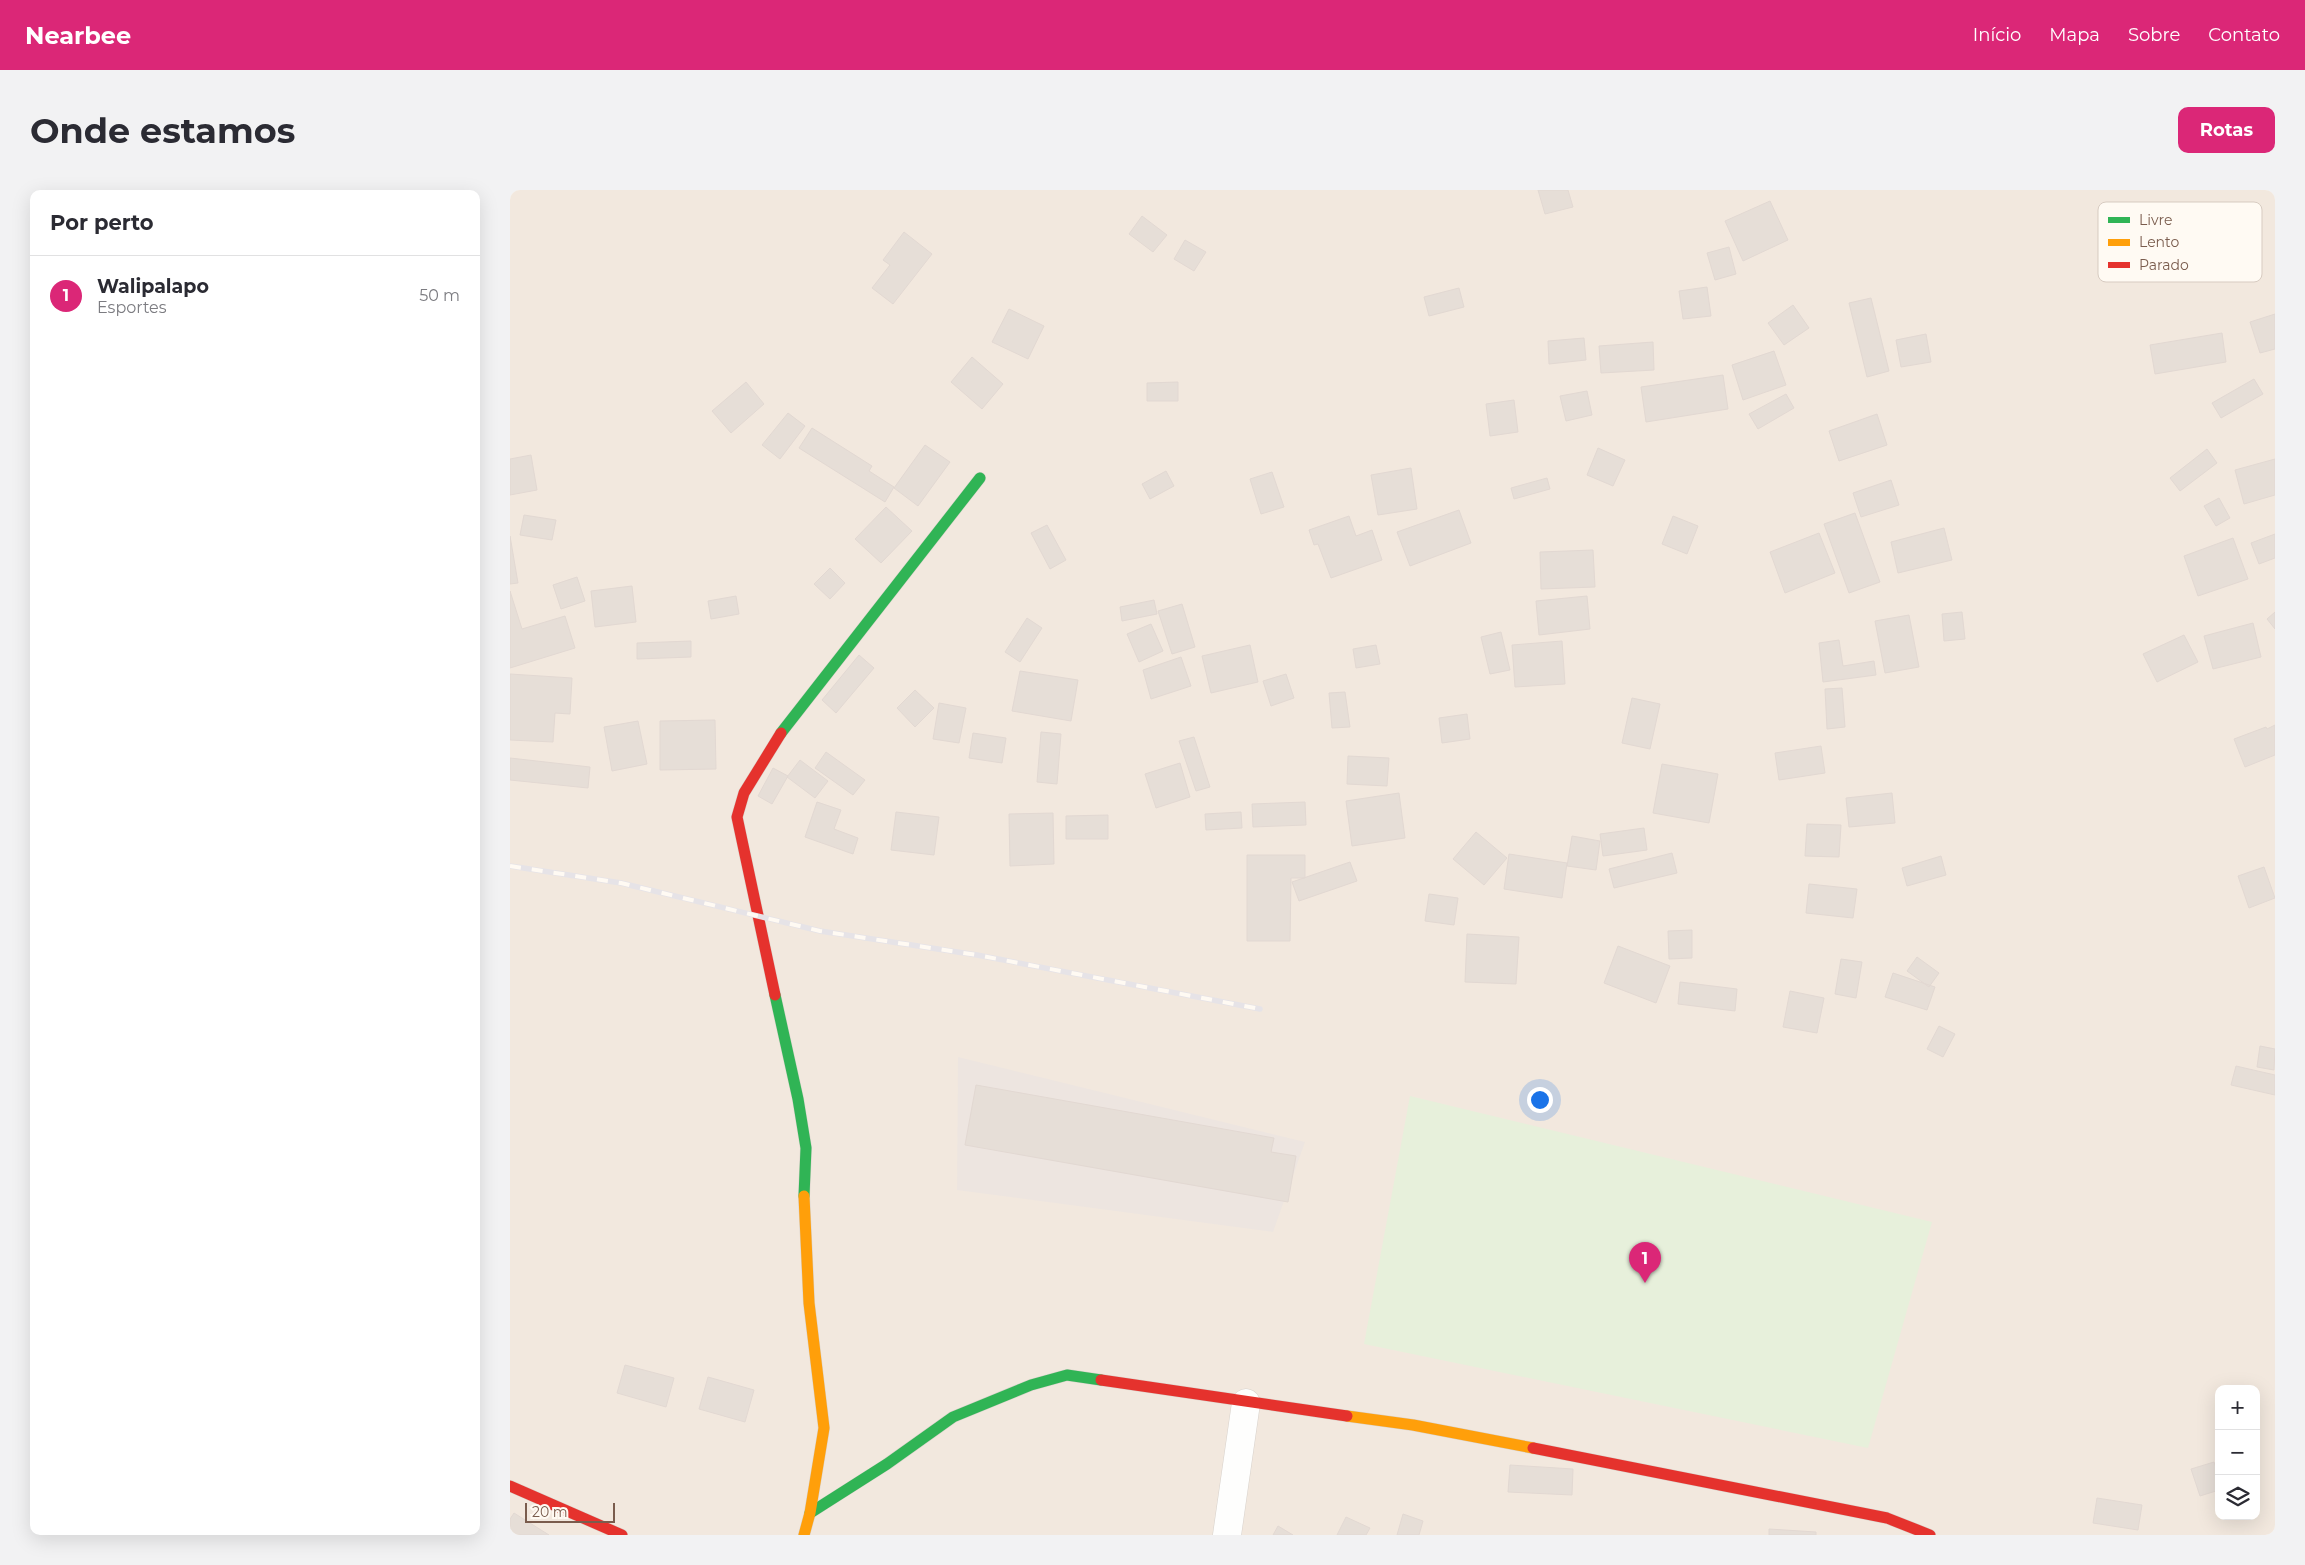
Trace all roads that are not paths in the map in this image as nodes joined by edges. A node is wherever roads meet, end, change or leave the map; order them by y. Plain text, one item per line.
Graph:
1 (980, 478) dead end
2 (1246, 1403) junction
3 (510, 1486) edge
4 (810, 1513) junction
5 (622, 1535) edge
6 (804, 1535) edge
7 (1227, 1535) edge
8 (1930, 1535) edge

1 - 4 street
2 - 4 street
2 - 7 street
2 - 8 street
3 - 5 street
4 - 6 street

